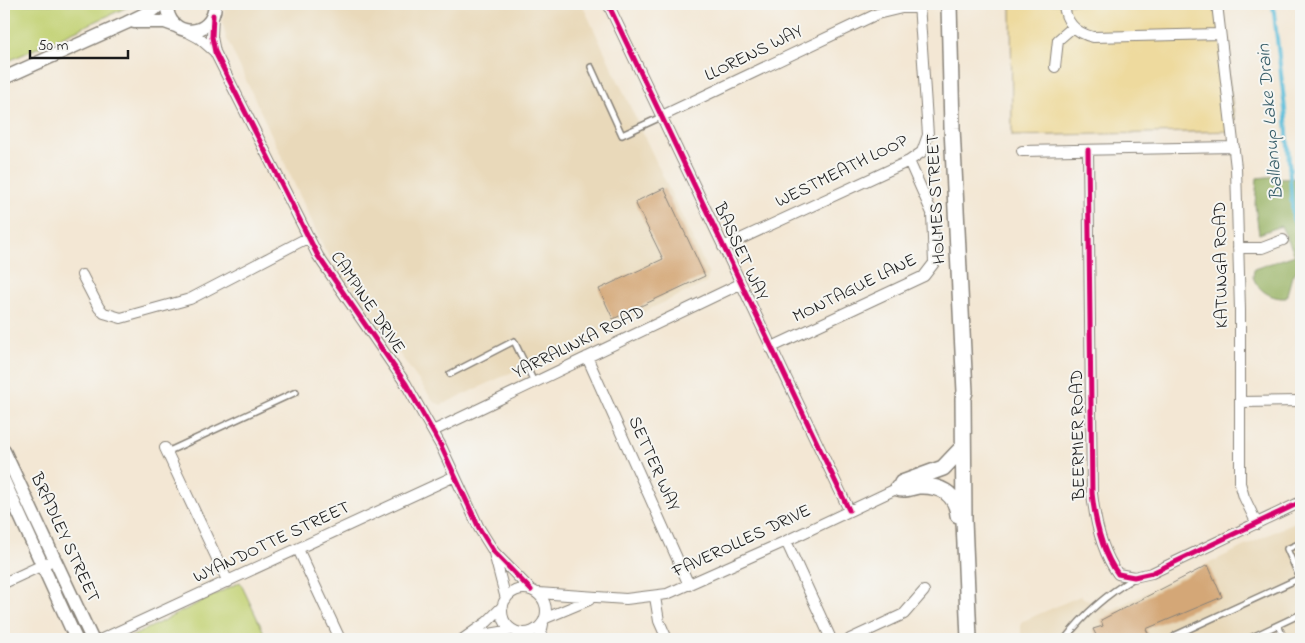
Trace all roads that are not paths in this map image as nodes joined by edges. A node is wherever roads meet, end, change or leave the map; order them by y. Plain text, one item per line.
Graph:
1 (160, 4) edge
2 (167, 4) edge
3 (608, 4) edge
4 (949, 4) edge
5 (1064, 4) edge
6 (1216, 4) edge
7 (919, 6) edge
8 (215, 8) edge
9 (126, 23) junction
10 (1073, 27) junction
11 (180, 28) junction
12 (1220, 34) junction
13 (215, 52) junction
14 (1055, 67) dead end
15 (591, 68) dead end
16 (4, 78) edge
17 (662, 116) junction
18 (1234, 147) junction
19 (1088, 150) junction
20 (1022, 151) dead end
21 (909, 161) junction
22 (309, 237) junction
23 (1283, 240) dead end
24 (723, 247) junction
25 (1238, 248) junction
26 (82, 275) dead end
27 (740, 284) junction
28 (770, 348) junction
29 (588, 357) junction
30 (450, 374) dead end
31 (534, 383) junction
32 (296, 392) dead end
33 (965, 392) junction
34 (1301, 401) edge
35 (1240, 402) junction
36 (432, 431) junction
37 (962, 448) junction
38 (166, 450) joint
39 (4, 451) edge
40 (455, 476) junction
41 (4, 481) edge
42 (898, 488) junction
43 (1301, 502) edge
44 (849, 510) junction
45 (1257, 524) junction
46 (786, 541) junction
47 (1301, 543) edge
48 (298, 549) junction
49 (494, 552) junction
50 (54, 560) junction
51 (41, 566) junction
52 (1134, 577) junction
53 (1300, 579) edge
54 (228, 582) junction
55 (4, 583) edge
56 (689, 585) junction
57 (924, 591) dead end
58 (534, 592) junction
59 (655, 597) junction
60 (592, 598) junction
61 (504, 603) junction
62 (1301, 614) edge
63 (968, 620) junction
64 (544, 621) junction
65 (1278, 625) junction
66 (519, 634) edge
67 (76, 639) edge
68 (92, 639) edge
69 (102, 639) edge
70 (340, 639) edge
71 (464, 639) edge
72 (540, 639) edge
73 (667, 639) edge
74 (831, 639) edge
75 (850, 639) edge
76 (969, 639) edge
77 (975, 639) edge
78 (1065, 639) edge
79 (1172, 639) edge
80 (1248, 639) edge
81 (1284, 639) edge

1 - 9 street
2 - 11 street
3 - 17 street, BASSET WAY
4 - 33 main road, HOLMES STREET
5 - 10 street
6 - 12 street, KATUNGA ROAD
7 - 17 street, LLORENS WAY
7 - 21 street, WESTMEATH LOOP
8 - 11 street
8 - 13 street, CAMPINE DRIVE
9 - 11 street
9 - 16 street
10 - 12 street
10 - 14 street
11 - 13 street, CAMPINE DRIVE
12 - 18 street, KATUNGA ROAD
13 - 22 street, CAMPINE DRIVE
15 - 17 lane
17 - 24 street, BASSET WAY
18 - 19 street
18 - 25 street, KATUNGA ROAD
19 - 20 street
19 - 52 street, BEERMIER ROAD
21 - 24 street, WESTMEATH LOOP
21 - 28 street, MONTAGUE LANE
22 - 26 street
22 - 36 street, CAMPINE DRIVE
23 - 25 street
24 - 27 street, BASSET WAY
25 - 35 street, KATUNGA ROAD
27 - 28 street, BASSET WAY
27 - 29 street, YARRALINKA ROAD
28 - 44 street, BASSET WAY
29 - 31 street, YARRALINKA ROAD
29 - 56 street, SETTER WAY
30 - 31 lane
31 - 36 street, YARRALINKA ROAD
32 - 38 lane
33 - 37 main road, HOLMES STREET
33 - 77 main road, HOLMES STREET
34 - 35 street
35 - 45 street, KATUNGA ROAD
36 - 40 street, CAMPINE DRIVE
37 - 42 main road
37 - 63 main road, HOLMES STREET
38 - 54 street
39 - 50 street, BRADLEY STREET
40 - 48 street, WYANDOTTE STREET
40 - 49 street, CAMPINE DRIVE
41 - 51 street, BRADLEY STREET
42 - 44 street, FAVEROLLES DRIVE
42 - 63 main road
43 - 45 street
44 - 46 street, FAVEROLLES DRIVE
45 - 52 street
46 - 56 street, FAVEROLLES DRIVE
46 - 74 street
47 - 53 lane
48 - 54 street, WYANDOTTE STREET
48 - 70 street
49 - 58 street, CAMPINE DRIVE
49 - 61 street, CAMPINE DRIVE
50 - 51 street
50 - 68 street, BRADLEY STREET
51 - 55 street
51 - 67 street, BRADLEY STREET
52 - 78 lane
53 - 79 lane
54 - 69 street, WYANDOTTE STREET
56 - 59 street, FAVEROLLES DRIVE
57 - 75 street
58 - 60 street, FAVEROLLES DRIVE
58 - 61 street
58 - 64 street
59 - 60 street, FAVEROLLES DRIVE
59 - 73 street
60 - 64 street, FAVEROLLES DRIVE
61 - 66 street
61 - 71 street
62 - 65 lane
63 - 76 main road, HOLMES STREET
64 - 66 street
64 - 72 street
65 - 80 lane
65 - 81 lane
66 - 71 street

